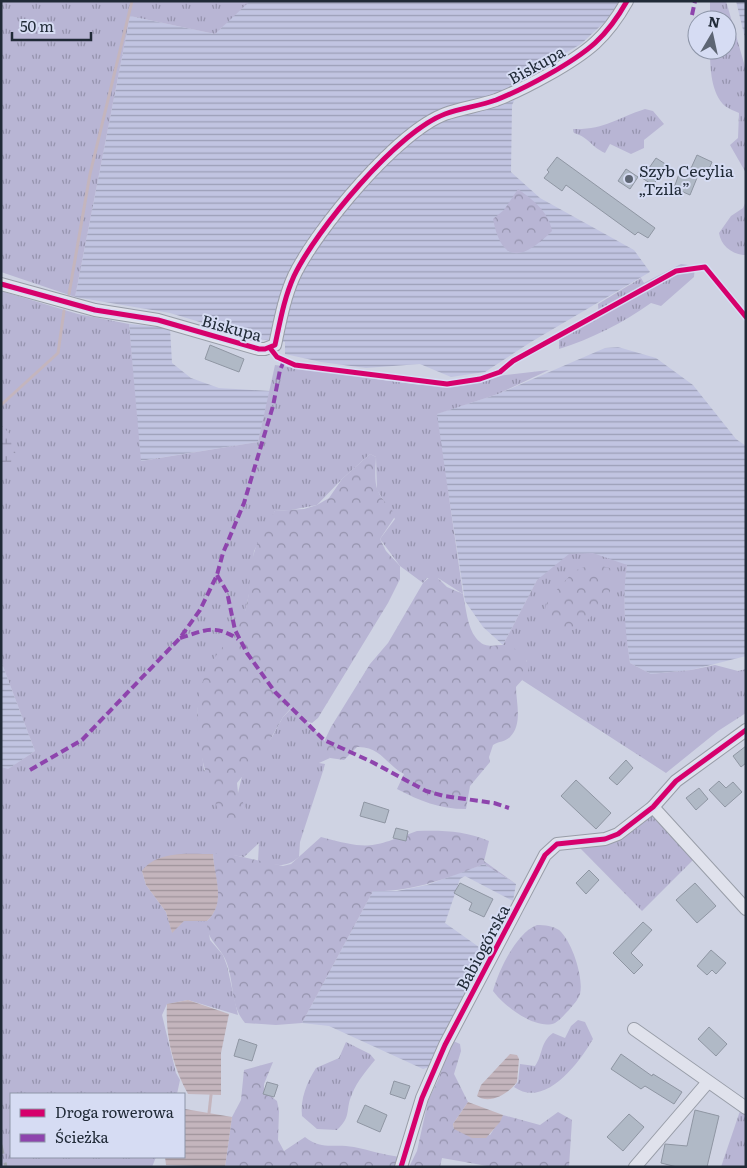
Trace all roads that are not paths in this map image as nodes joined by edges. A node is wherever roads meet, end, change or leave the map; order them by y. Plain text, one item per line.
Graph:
1 (626, 1) edge
2 (1, 284) edge
3 (746, 730) edge
4 (653, 806) junction
5 (746, 910) edge
6 (634, 1029) dead end
7 (708, 1082) junction
8 (746, 1108) edge
9 (401, 1167) edge
10 (636, 1167) edge

1 - 2 street, Biskupa
3 - 4 street, Babiogórska
4 - 5 street
4 - 9 street, Babiogórska
6 - 7 street
7 - 8 street
7 - 10 street

